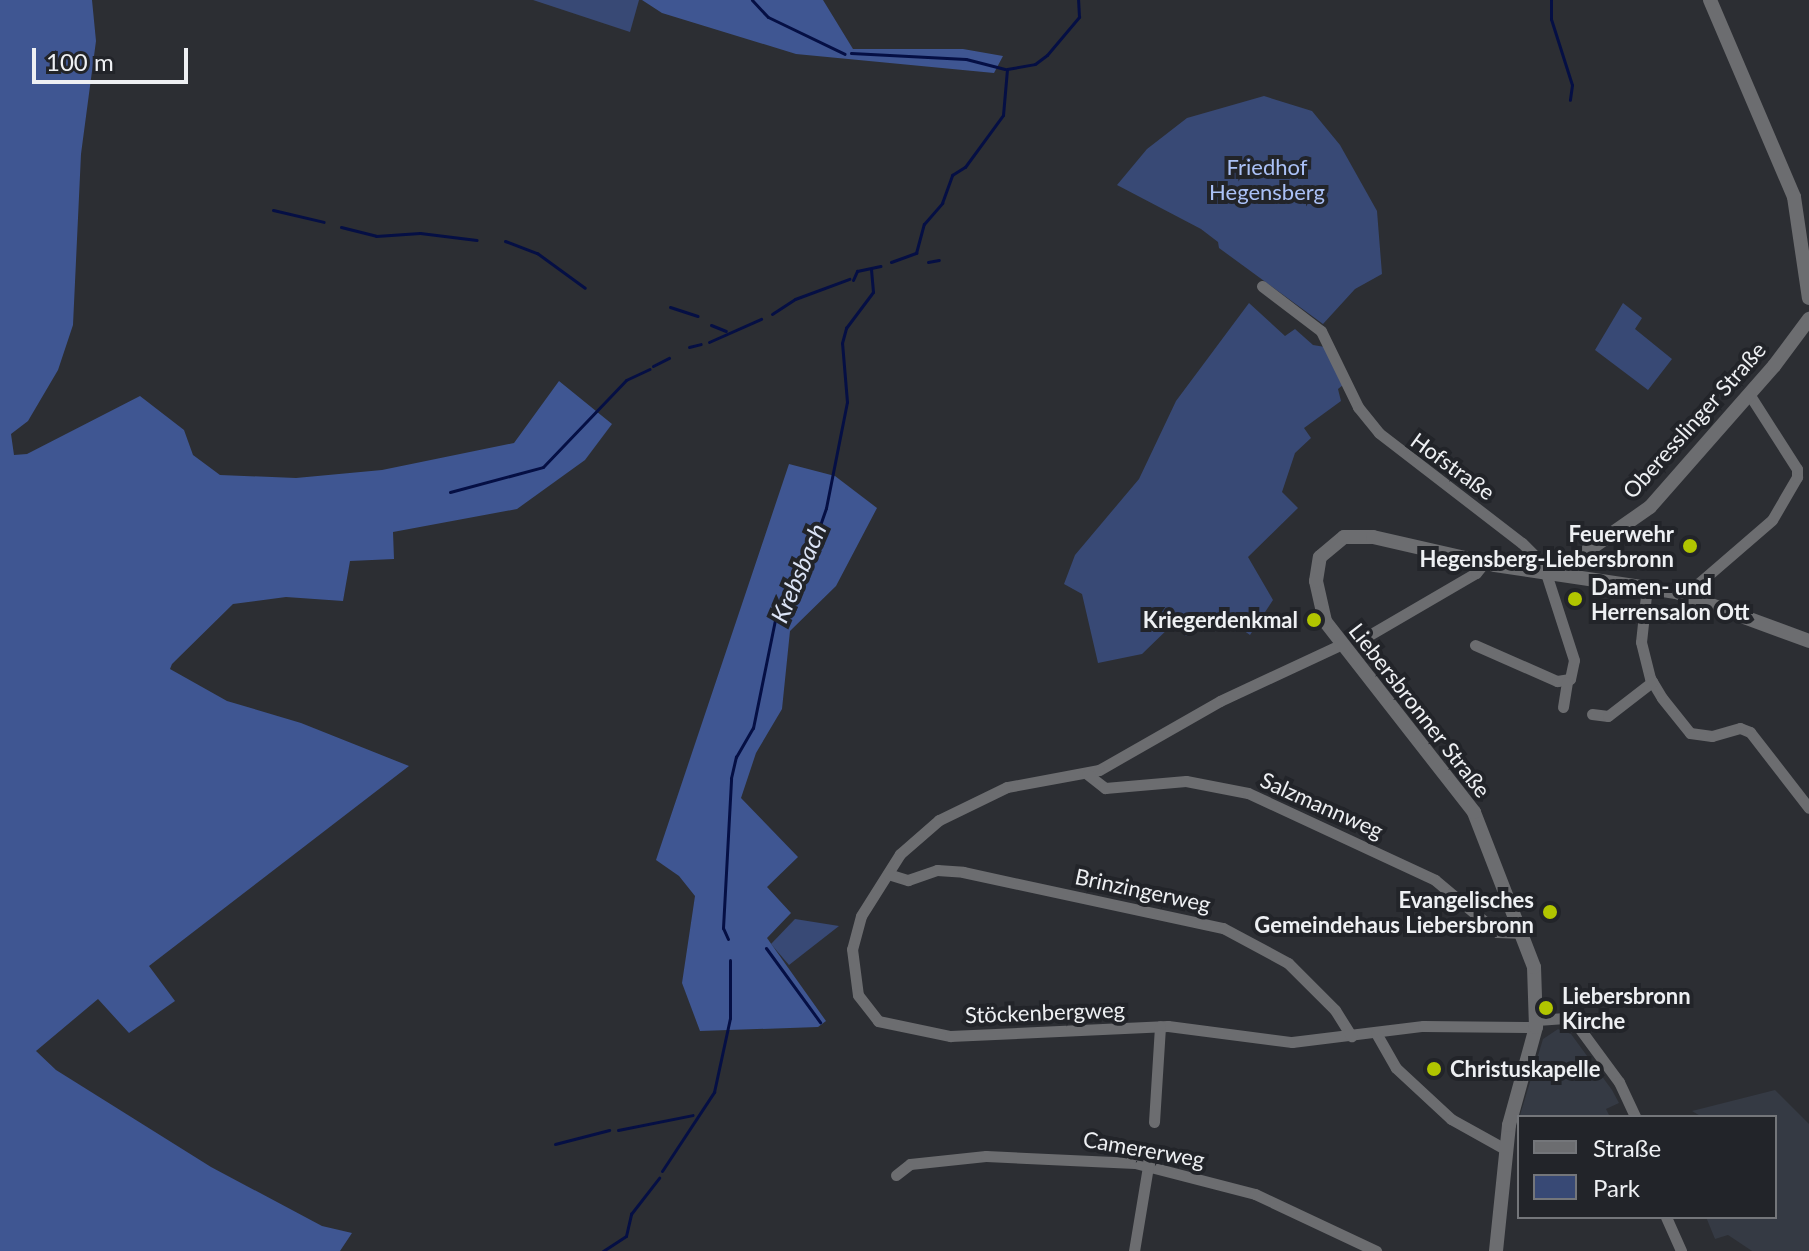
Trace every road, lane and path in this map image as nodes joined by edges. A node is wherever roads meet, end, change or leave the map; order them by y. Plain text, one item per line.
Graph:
1 (1710, 0) edge
2 (1262, 286) dead end
3 (1809, 298) edge
4 (1809, 319) edge
5 (1749, 394) junction
6 (1484, 563) junction
7 (1542, 570) junction
8 (1569, 574) junction
9 (1647, 586) junction
10 (1693, 597) junction
11 (1366, 637) dead end
12 (1809, 641) edge
13 (1340, 645) junction
14 (1475, 645) dead end
15 (1567, 682) junction
16 (1652, 682) junction
17 (1563, 707) dead end
18 (1592, 714) dead end
19 (1087, 774) junction
20 (1809, 808) edge
21 (888, 874) junction
22 (1524, 933) junction
23 (1536, 1024) junction
24 (1160, 1026) junction
25 (1376, 1033) junction
26 (1351, 1036) junction
27 (1634, 1115) edge
28 (1154, 1122) dead end
29 (1505, 1149) junction
30 (1148, 1166) junction
31 (896, 1175) dead end
32 (1667, 1219) edge
33 (1134, 1251) edge
34 (1376, 1251) edge
35 (1496, 1251) edge
36 (1681, 1251) edge

1 - 3 street
2 - 7 street, Hofstraße
4 - 5 street, Oberesslinger Straße
5 - 8 street, Oberesslinger Straße
5 - 10 street
6 - 7 street
6 - 11 street
6 - 13 street, Liebersbronner Straße
7 - 8 street
7 - 15 street, Hofstraße
8 - 9 street
9 - 10 street
9 - 16 street
10 - 12 street
13 - 19 street
13 - 22 street, Liebersbronner Straße
14 - 15 street
15 - 17 street, Hofstraße
16 - 18 street
16 - 20 street
19 - 21 street, Stöckenbergweg
19 - 22 street, Salzmannweg
21 - 24 street, Stöckenbergweg
21 - 26 street, Brinzingerweg
22 - 23 street, Liebersbronner Straße
23 - 25 street, Stöckenbergweg
23 - 27 street, Stöckenbergweg
23 - 29 street, Liebersbronner Straße
24 - 26 street, Stöckenbergweg
24 - 28 street
25 - 26 street, Stöckenbergweg
25 - 29 street
29 - 35 street, Liebersbronner Straße
30 - 31 street, Camererweg
30 - 33 street
30 - 34 street, Camererweg
32 - 36 street

